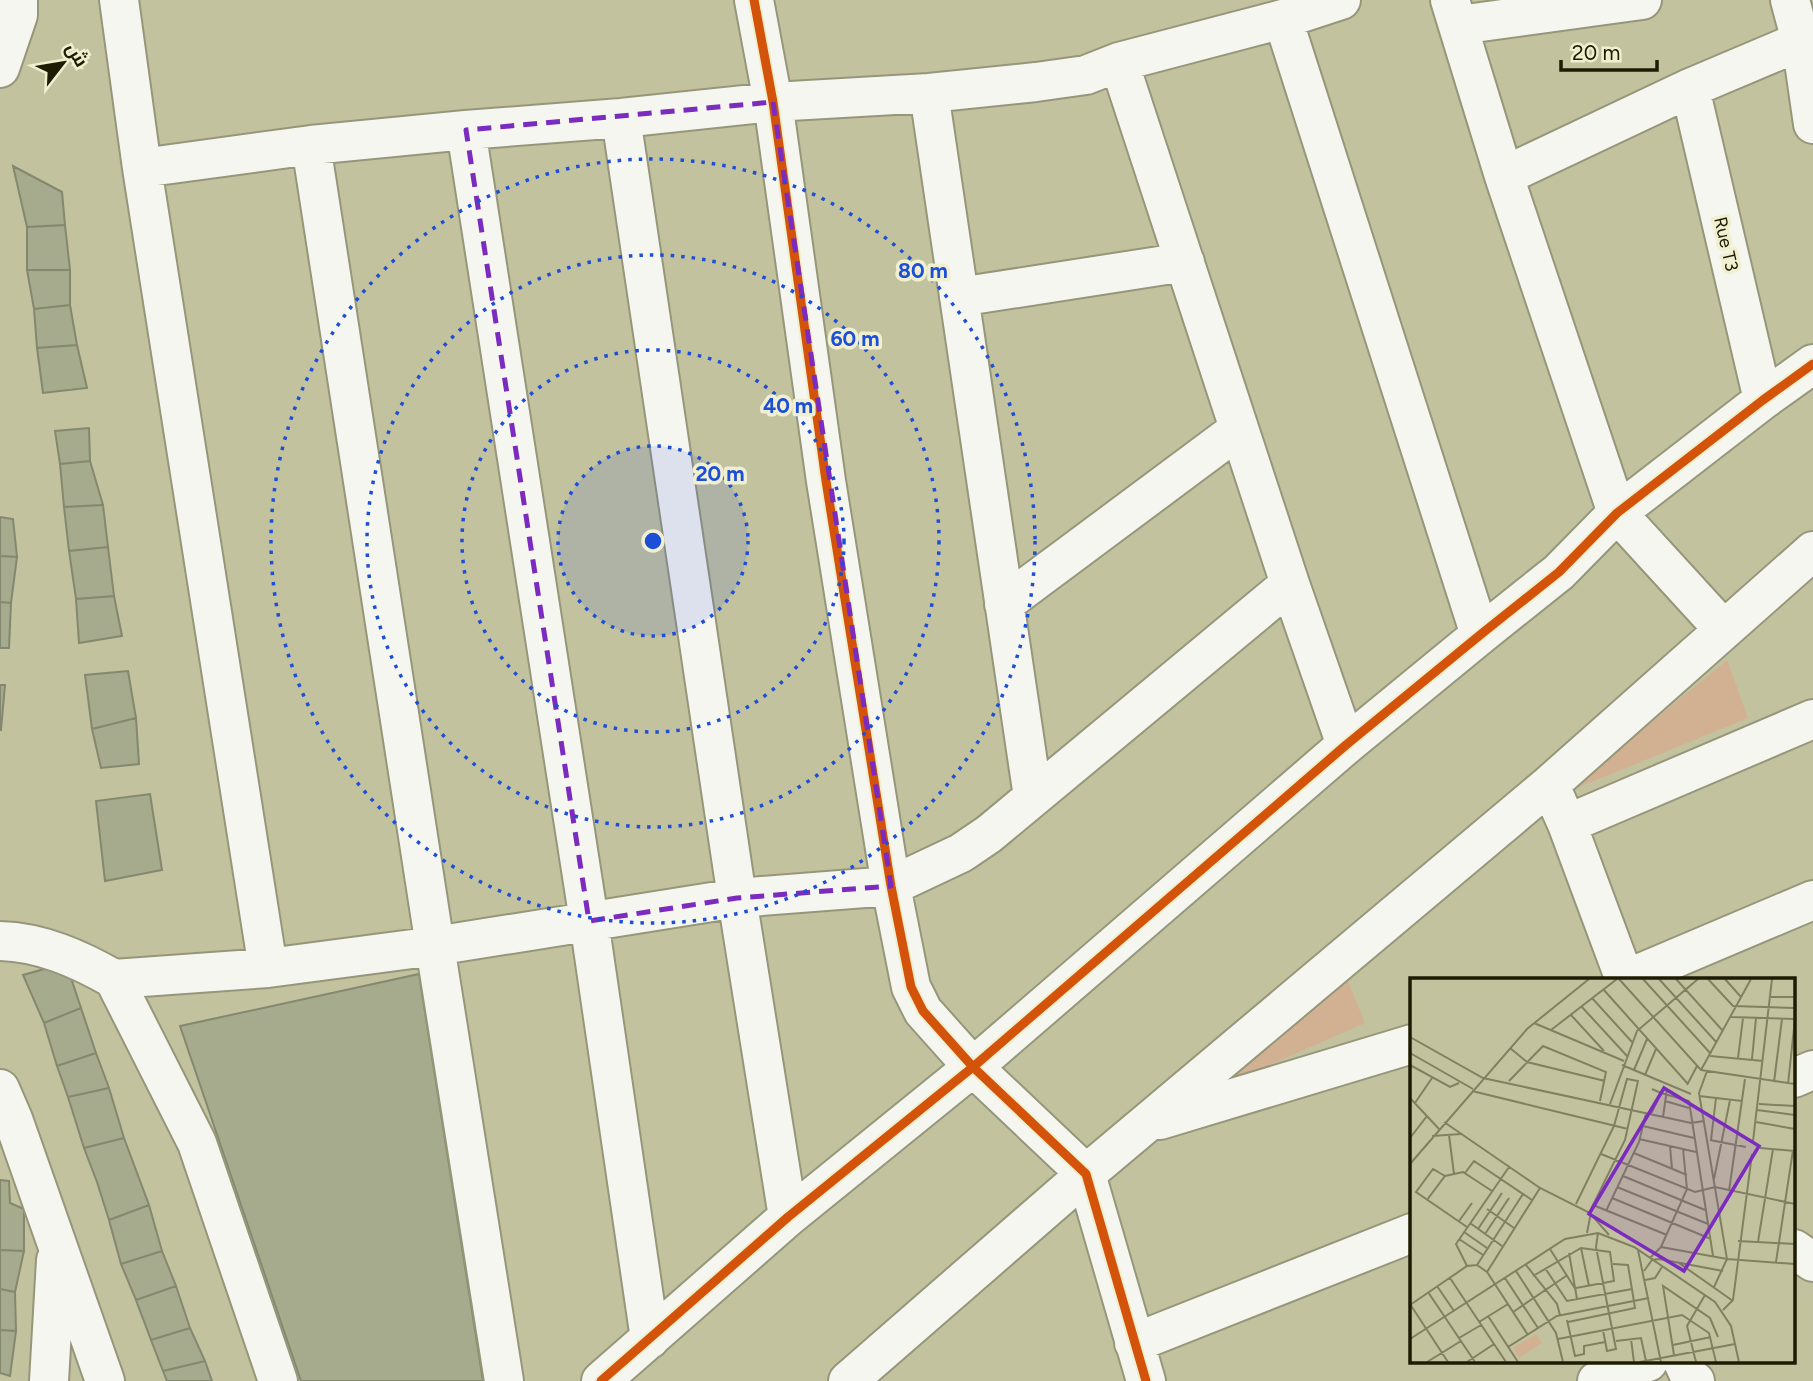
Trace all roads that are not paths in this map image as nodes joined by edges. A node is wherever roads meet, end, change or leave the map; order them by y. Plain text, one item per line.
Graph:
1 (119, 0) edge
2 (754, 0) edge
3 (1340, 0) edge
4 (1642, 0) edge
5 (1790, 0) edge
6 (21, 10) edge
7 (1454, 13) edge
8 (1283, 19) junction
9 (1807, 39) edge
10 (1119, 61) junction
11 (0, 68) edge
12 (1690, 88) junction
13 (929, 93) junction
14 (773, 102) junction
15 (621, 118) junction
16 (1813, 124) edge
17 (466, 130) junction
18 (311, 145) junction
19 (142, 168) junction
20 (1504, 176) junction
21 (1185, 262) junction
22 (959, 297) junction
23 (1813, 364) edge
24 (1763, 400) junction
25 (1239, 429) junction
26 (1617, 513) junction
27 (1813, 551) edge
28 (1290, 584) junction
29 (1004, 604) junction
30 (1724, 629) junction
31 (1480, 635) junction
32 (1813, 719) edge
33 (1346, 745) junction
34 (1549, 785) junction
35 (1033, 797) junction
36 (1567, 824) junction
37 (891, 887) junction
38 (737, 898) junction
39 (1813, 900) edge
40 (589, 921) junction
41 (0, 941) edge
42 (435, 946) junction
43 (268, 968) junction
44 (1623, 978) edge
45 (1629, 978) edge
46 (114, 979) junction
47 (1410, 1045) edge
48 (973, 1066) junction
49 (1813, 1070) edge
50 (1796, 1077) edge
51 (0, 1089) edge
52 (1145, 1124) junction
53 (1086, 1174) junction
54 (788, 1217) junction
55 (1410, 1234) edge
56 (57, 1240) junction
57 (1796, 1250) edge
58 (1813, 1262) edge
59 (650, 1339) junction
60 (1134, 1343) junction
61 (1643, 1364) edge
62 (1684, 1364) edge
63 (49, 1381) edge
64 (105, 1381) edge
65 (278, 1381) edge
66 (504, 1381) edge
67 (601, 1381) edge
68 (848, 1381) edge
69 (1146, 1381) edge
70 (1597, 1381) edge
71 (1695, 1381) edge

1 - 19 street
2 - 14 street
3 - 8 street
4 - 7 street
5 - 9 street
6 - 11 street
7 - 20 street
8 - 10 street
8 - 31 street
9 - 12 street
9 - 16 street
10 - 13 street
10 - 21 street
12 - 20 street
12 - 24 street, Rue T3
13 - 14 street
13 - 22 street
14 - 15 street
14 - 37 street
15 - 17 street
15 - 38 street
17 - 18 street
17 - 40 street
18 - 19 street
18 - 42 street
19 - 43 street
20 - 26 street
21 - 22 street
21 - 25 street
22 - 29 street
23 - 24 street
24 - 26 street
25 - 28 street
25 - 29 street
26 - 30 street
26 - 31 street
27 - 30 street
28 - 33 street
28 - 35 street
29 - 35 street
30 - 34 street
31 - 33 street
32 - 36 street
33 - 48 street
34 - 36 street
34 - 52 street
35 - 37 street
36 - 44 street
37 - 38 street
37 - 48 street
38 - 40 street
38 - 54 street
39 - 45 street
40 - 42 street
40 - 59 street
41 - 46 street
42 - 43 street
42 - 66 street
43 - 46 street
46 - 65 street
47 - 52 street
48 - 53 street
48 - 54 street
49 - 50 street
51 - 56 street
52 - 53 street
53 - 60 street
53 - 68 street
54 - 59 street
55 - 60 street
56 - 63 street
56 - 64 street
57 - 58 street
59 - 67 street
60 - 69 street
61 - 70 street
62 - 71 street

